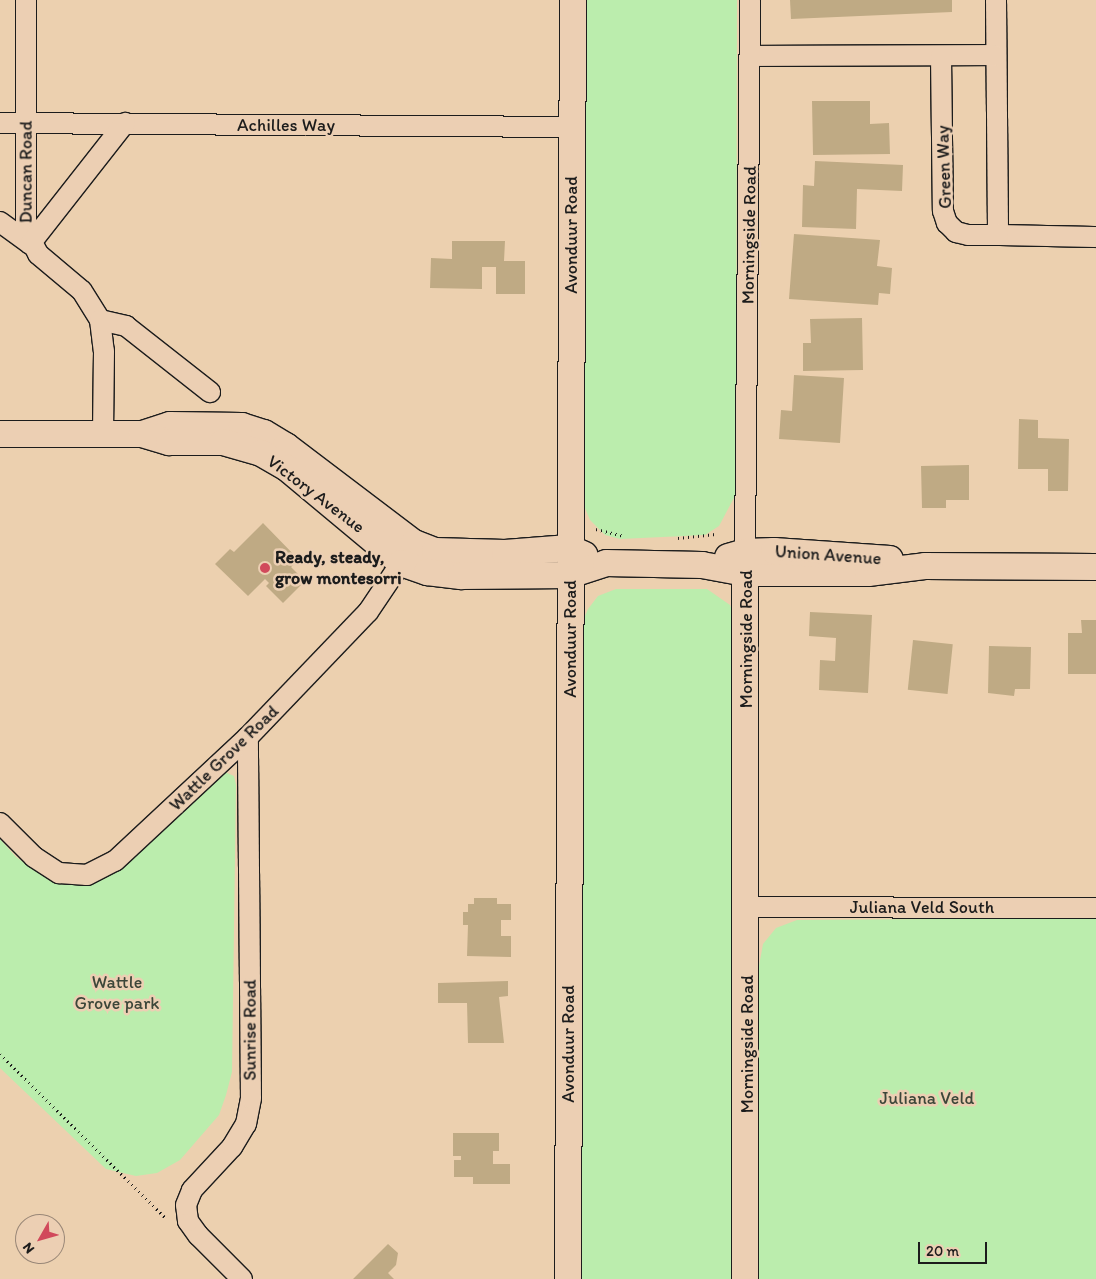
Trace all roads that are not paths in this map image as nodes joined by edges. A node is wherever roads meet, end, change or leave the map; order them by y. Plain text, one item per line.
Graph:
1 (26, 0) edge
2 (573, 0) edge
3 (750, 0) edge
4 (996, 0) edge
5 (995, 55) junction
6 (750, 56) junction
7 (941, 56) junction
8 (125, 123) junction
9 (0, 124) edge
10 (26, 124) junction
11 (571, 127) junction
12 (0, 222) edge
13 (998, 235) junction
14 (1096, 237) edge
15 (30, 244) junction
16 (100, 320) junction
17 (210, 392) dead end
18 (0, 434) edge
19 (103, 434) junction
20 (569, 548) junction
21 (408, 553) junction
22 (745, 562) junction
23 (601, 563) junction
24 (1096, 567) edge
25 (570, 575) junction
26 (248, 737) junction
27 (0, 823) edge
28 (747, 907) junction
29 (1096, 908) edge
30 (242, 1279) edge
31 (568, 1279) edge
32 (745, 1279) edge

1 - 10 street, Duncan Road
2 - 11 street, Avonduur Road
3 - 6 street, Morningside Road
4 - 5 street
5 - 7 street
5 - 13 street
6 - 7 street
6 - 22 street, Morningside Road
7 - 13 street, Green Way
8 - 10 street, Achilles Way
8 - 11 street, Achilles Way
8 - 15 street
9 - 10 street, Achilles Way
10 - 15 street, Duncan Road
11 - 20 street, Avonduur Road
12 - 15 street
13 - 14 street, Green Way
15 - 16 street, Duncan Road
16 - 17 street
16 - 19 street, Duncan Road
18 - 19 street, Victory Avenue
19 - 21 street, Victory Avenue
20 - 21 street, Victory Avenue
20 - 23 street, Union Avenue
20 - 25 street, Avonduur Road
21 - 25 street, Victory Avenue
21 - 26 street, Wattle Grove Road
22 - 23 street, Union Avenue
22 - 24 street, Union Avenue
22 - 28 street, Morningside Road
23 - 25 street, Union Avenue
25 - 31 street, Avonduur Road
26 - 27 street, Wattle Grove Road
26 - 30 street, Sunrise Road
28 - 29 street, Juliana Veld South
28 - 32 street, Morningside Road

